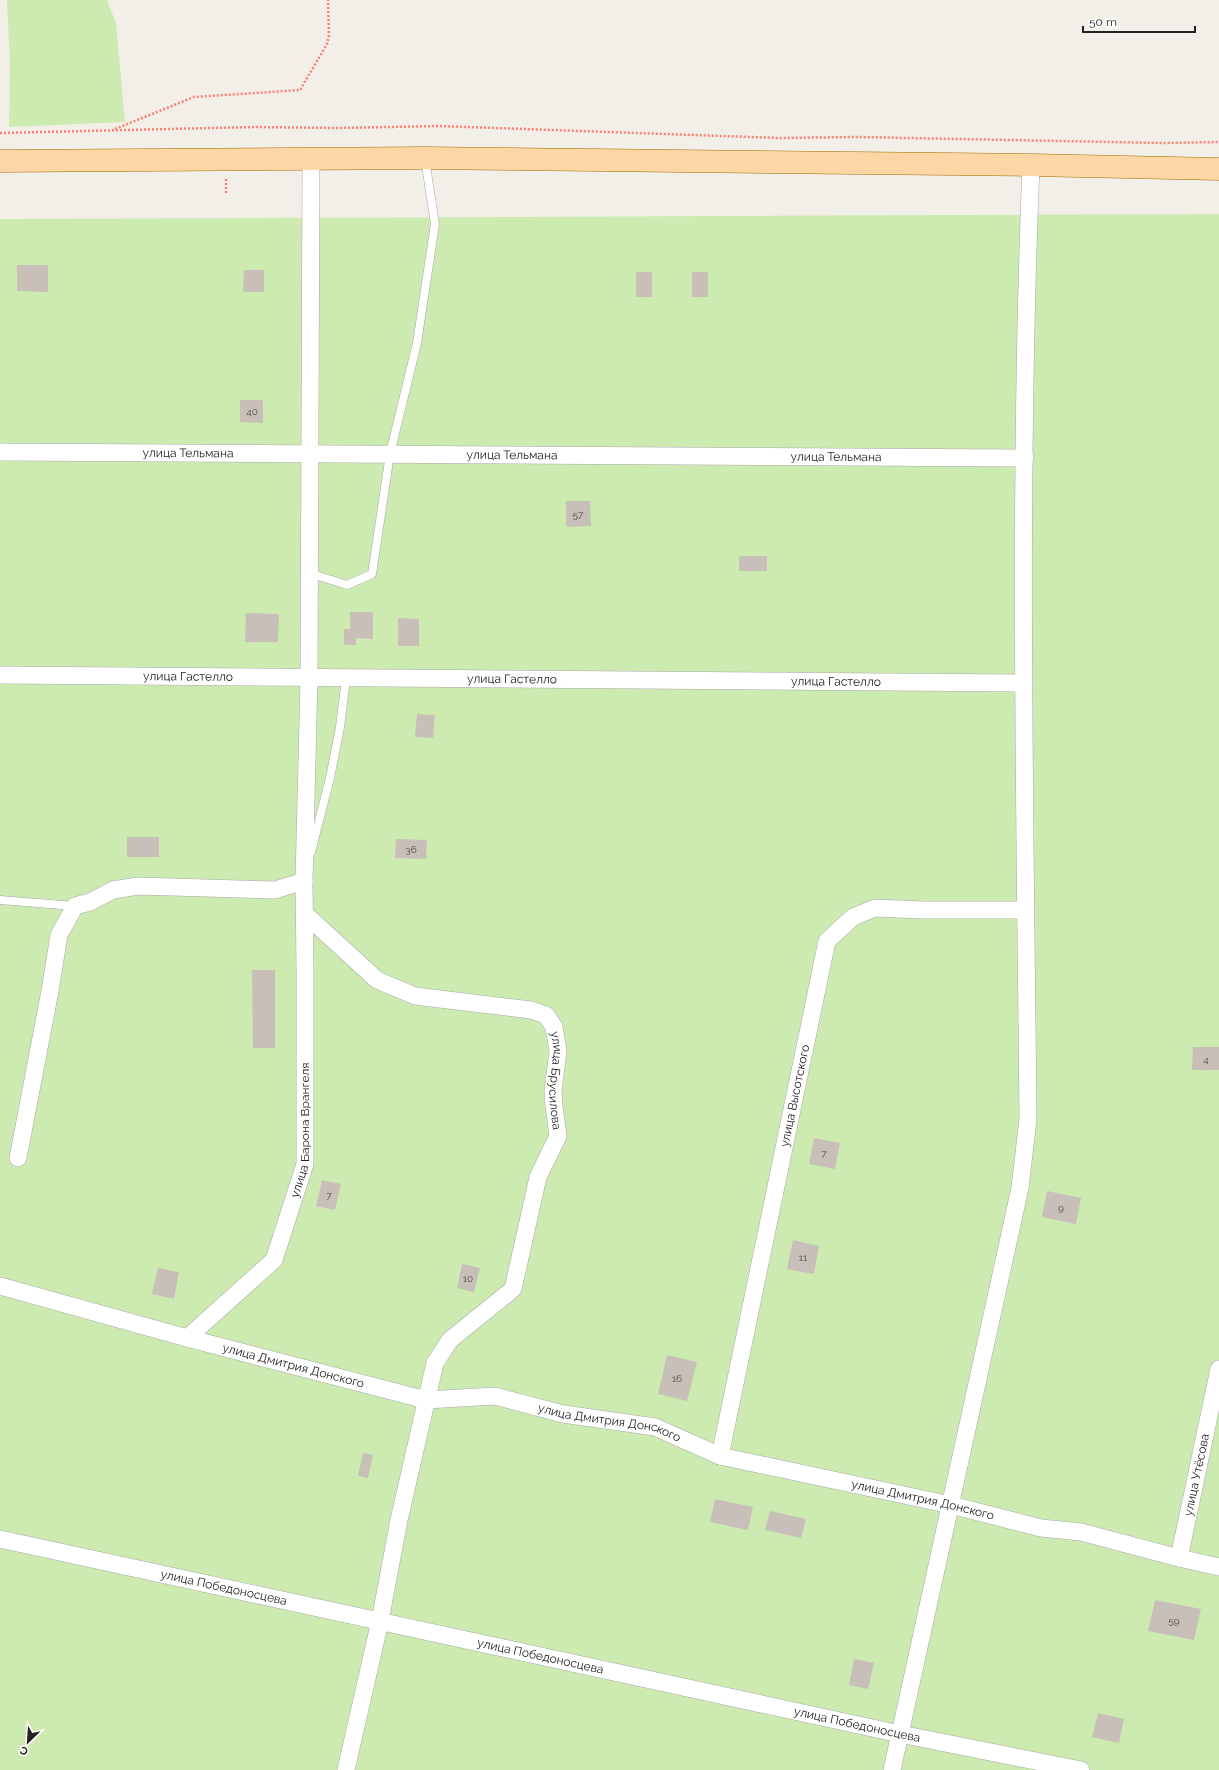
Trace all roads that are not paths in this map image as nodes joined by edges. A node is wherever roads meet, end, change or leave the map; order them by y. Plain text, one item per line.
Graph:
1 (425, 158) junction
2 (311, 160) junction
3 (0, 161) edge
4 (1031, 165) junction
5 (1219, 169) edge
6 (0, 452) edge
7 (309, 454) junction
8 (390, 454) junction
9 (1025, 458) junction
10 (309, 573) junction
11 (0, 675) edge
12 (309, 678) junction
13 (346, 679) junction
14 (1024, 683) junction
15 (304, 881) junction
16 (0, 900) edge
17 (74, 906) junction
18 (1026, 910) junction
19 (305, 914) junction
20 (18, 1158) dead end
21 (0, 1286) edge
22 (187, 1338) junction
23 (1219, 1369) edge
24 (426, 1400) junction
25 (720, 1456) junction
26 (951, 1505) junction
27 (0, 1539) edge
28 (1179, 1558) junction
29 (1219, 1567) edge
30 (380, 1621) junction
31 (900, 1734) junction
32 (346, 1770) edge
33 (892, 1770) edge
34 (1081, 1770) edge

1 - 2 main road
1 - 4 main road
1 - 8 lane
2 - 3 main road
2 - 7 street, улица Барона Врангеля
4 - 5 main road
4 - 9 street
6 - 7 street, улица Тельмана
7 - 8 street, улица Тельмана
7 - 10 street, улица Барона Врангеля
8 - 9 street, улица Тельмана
8 - 10 lane
9 - 14 street
10 - 12 street, улица Барона Врангеля
11 - 12 street, улица Гастелло
12 - 13 street, улица Гастелло
12 - 15 street, улица Барона Врангеля
13 - 14 street, улица Гастелло
13 - 15 lane
14 - 18 street
15 - 17 street
15 - 19 street, улица Барона Врангеля
16 - 17 lane
17 - 20 street
18 - 25 street, улица Высотского
18 - 26 street
19 - 22 street, улица Барона Врангеля
19 - 24 street, улица Брусилова
21 - 22 street, улица Дмитрия Донского
22 - 24 street, улица Дмитрия Донского
23 - 28 street, улица Утёсова
24 - 25 street, улица Дмитрия Донского
24 - 30 street, улица Брусилова
25 - 26 street, улица Дмитрия Донского
26 - 28 street, улица Дмитрия Донского
26 - 31 street
27 - 30 street, улица Победоносцева
28 - 29 street, улица Дмитрия Донского
30 - 31 street, улица Победоносцева
30 - 32 street, улица Брусилова
31 - 33 street
31 - 34 street, улица Победоносцева

